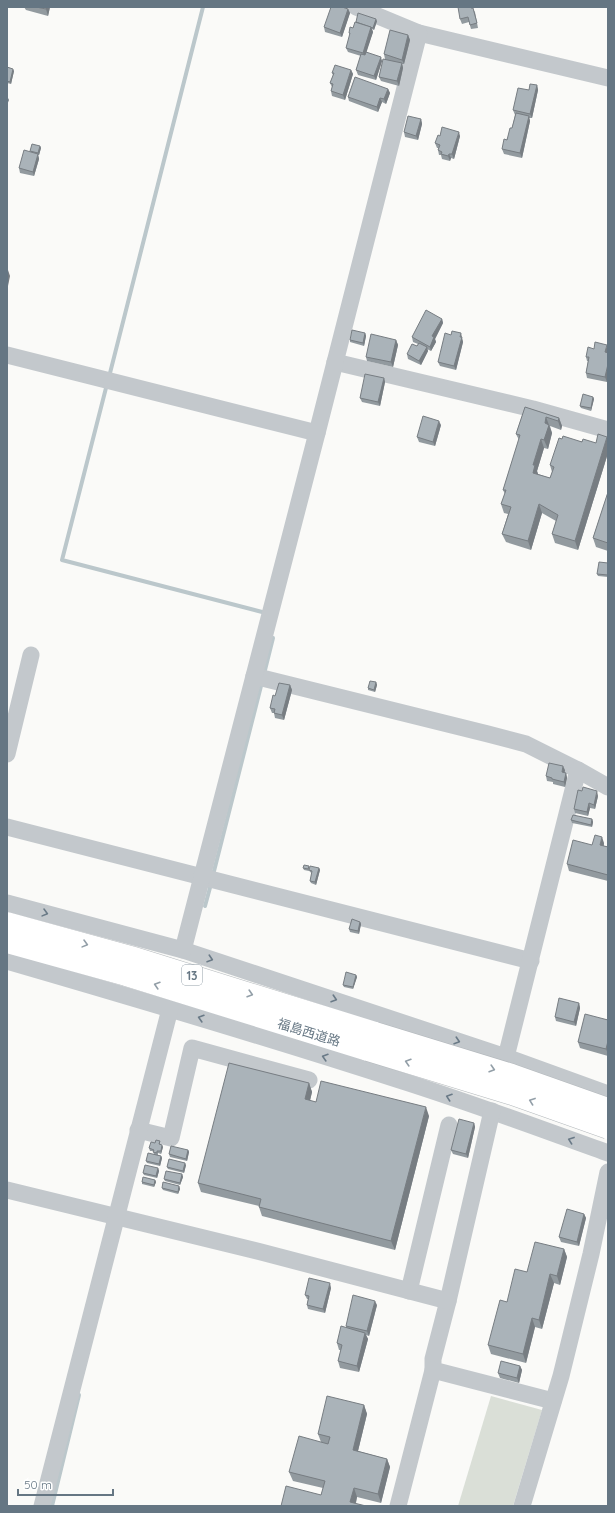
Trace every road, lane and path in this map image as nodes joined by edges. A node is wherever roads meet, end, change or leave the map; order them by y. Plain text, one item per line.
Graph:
1 (356, 7) edge
2 (419, 33) junction
3 (608, 78) edge
4 (7, 355) edge
5 (335, 362) junction
6 (608, 430) edge
7 (317, 433) junction
8 (31, 655) dead end
9 (254, 676) junction
10 (7, 754) edge
11 (578, 770) junction
12 (608, 787) edge
13 (7, 827) edge
14 (202, 877) junction
15 (7, 903) edge
16 (7, 923) edge
17 (7, 942) edge
18 (183, 950) junction
19 (7, 961) edge
20 (531, 961) junction
21 (170, 1008) junction
22 (372, 1041) junction
23 (506, 1057) junction
24 (309, 1080) dead end
25 (608, 1094) edge
26 (608, 1109) edge
27 (492, 1111) junction
28 (449, 1125) dead end
29 (608, 1128) edge
30 (138, 1130) junction
31 (608, 1153) edge
32 (608, 1172) edge
33 (7, 1190) edge
34 (116, 1216) junction
35 (409, 1291) junction
36 (448, 1301) junction
37 (432, 1370) junction
38 (553, 1401) junction
39 (42, 1506) edge
40 (398, 1506) edge
41 (522, 1506) edge

1 - 2 street
2 - 3 street
2 - 5 street
4 - 7 street
5 - 6 street
5 - 7 street
7 - 9 street
8 - 10 street
9 - 11 street
9 - 14 street
11 - 12 street
11 - 20 street
13 - 14 street
14 - 18 street
14 - 20 street
15 -> 18 street
16 -> 22 highway, 福島西道路 / 13
22 -> 17 highway, 福島西道路 / 13
18 -> 23 street
19 - 21 street
20 - 23 street
27 -> 21 street
21 - 30 street
22 -> 26 highway, 福島西道路 / 13, bridge
29 -> 22 highway, 福島西道路 / 13, bridge
23 - 25 street
24 - 30 street
31 -> 27 street
27 - 36 street
28 - 35 street
30 - 34 street
32 - 38 street
33 - 34 street
34 - 35 street
34 - 39 street
35 - 36 street
36 - 37 street
37 - 38 street
37 - 40 street
38 - 41 street

